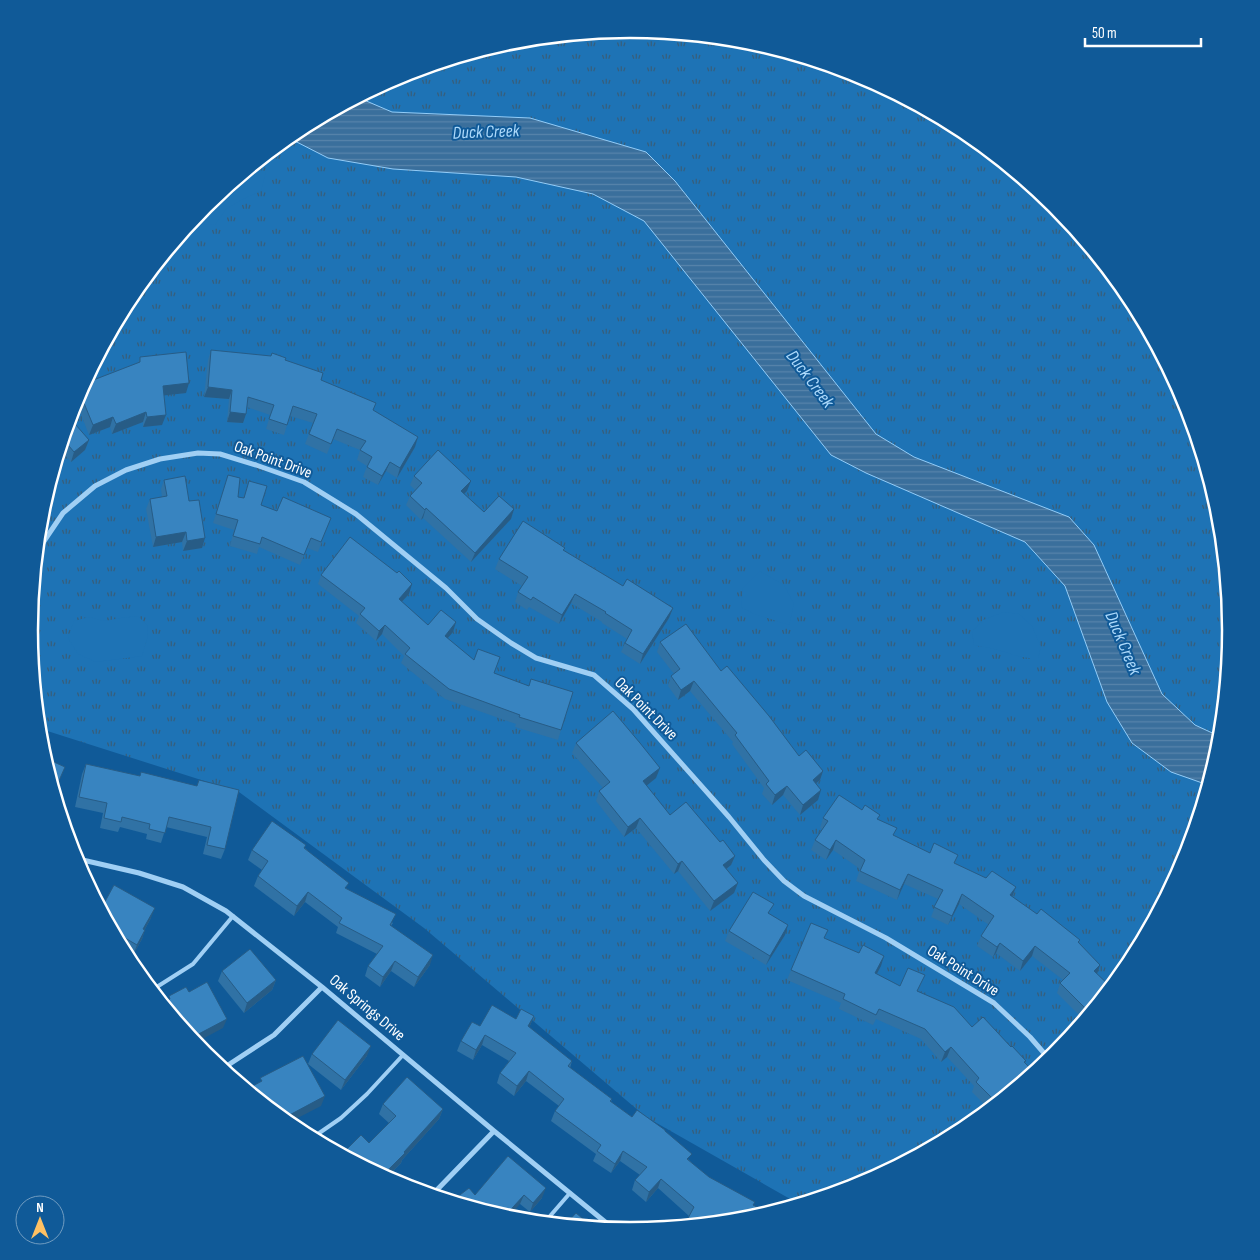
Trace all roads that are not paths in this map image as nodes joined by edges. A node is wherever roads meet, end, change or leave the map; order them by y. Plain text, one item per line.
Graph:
1 (45, 540) edge
2 (85, 861) edge
3 (233, 916) junction
4 (157, 987) edge
5 (322, 987) junction
6 (1044, 1053) edge
7 (404, 1055) junction
8 (228, 1065) edge
9 (494, 1131) junction
10 (318, 1134) edge
11 (437, 1190) edge
12 (570, 1193) junction
13 (550, 1216) edge
14 (604, 1221) edge

1 - 6 street, Oak Point Drive
2 - 3 street, Oak Springs Drive
3 - 4 lane
3 - 5 street, Oak Springs Drive
5 - 7 street, Oak Springs Drive
5 - 8 street
7 - 9 street, Oak Springs Drive
7 - 10 lane
9 - 11 street
9 - 12 street, Oak Springs Drive
12 - 13 lane
12 - 14 street, Oak Springs Drive

